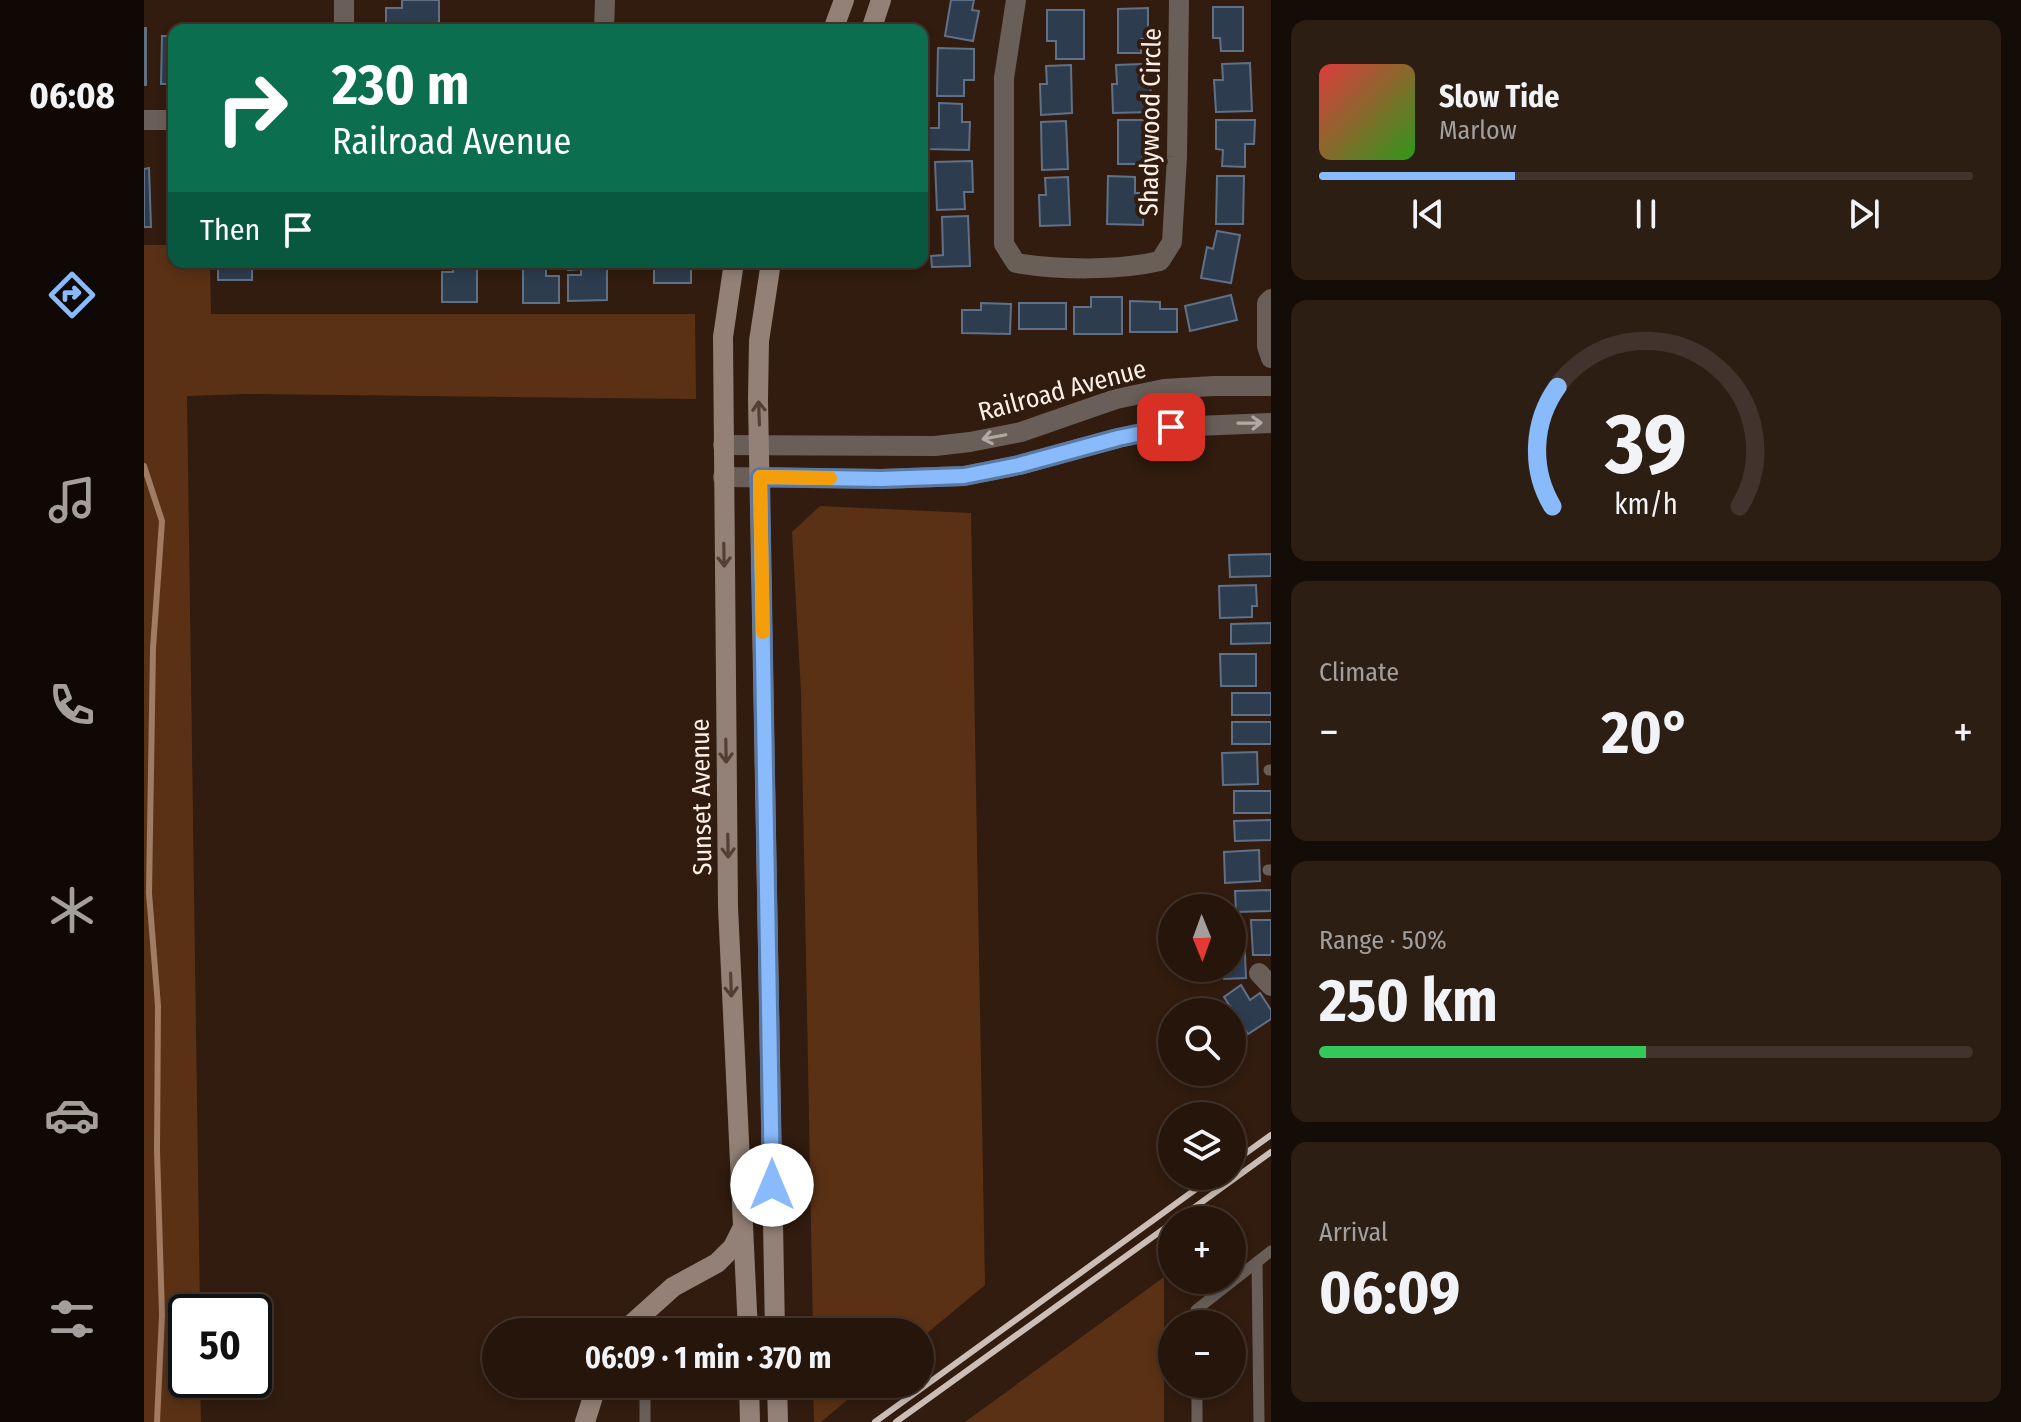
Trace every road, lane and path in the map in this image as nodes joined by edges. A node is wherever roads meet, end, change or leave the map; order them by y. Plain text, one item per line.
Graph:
1 (344, 0) edge
2 (605, 0) edge
3 (844, 0) edge
4 (881, 0) edge
5 (1016, 0) edge
6 (1179, 0) edge
7 (344, 24) edge
8 (604, 24) edge
9 (835, 24) edge
10 (873, 24) edge
11 (144, 120) edge
12 (168, 120) edge
13 (733, 268) edge
14 (770, 268) edge
15 (1271, 299) edge
16 (1271, 358) edge
17 (1271, 386) edge
18 (1271, 423) edge
19 (723, 445) junction
20 (759, 445) junction
21 (723, 477) junction
22 (760, 477) junction
23 (742, 1229) junction
24 (1271, 1251) edge
25 (1257, 1262) junction
26 (772, 1274) junction
27 (746, 1275) junction
28 (693, 1278) junction
29 (1196, 1310) edge
30 (639, 1318) edge
31 (748, 1318) edge
32 (774, 1318) edge
33 (593, 1398) edge
34 (645, 1398) edge
35 (749, 1398) edge
36 (777, 1398) edge
37 (1197, 1398) edge
38 (585, 1422) edge
39 (645, 1422) edge
40 (750, 1422) edge
41 (778, 1422) edge
42 (1197, 1422) edge
43 (1259, 1422) edge

1 - 7 street
2 - 8 street
3 - 9 main road
4 - 10 main road
5 - 6 street, Shadywood Circle
11 - 12 street
13 - 19 main road, Sunset Avenue
20 -> 14 main road
15 - 16 street
17 -> 20 street, Railroad Avenue
22 -> 18 street
19 - 20 street, Railroad Avenue
19 - 21 main road, Sunset Avenue
20 - 22 main road
21 - 22 street
21 -> 23 main road, Sunset Avenue
22 - 26 main road
23 - 27 main road, Sunset Avenue
23 - 28 main road
24 - 25 lane
25 - 29 lane
25 - 43 lane
26 - 27 main road
26 - 32 main road
27 - 28 main road
27 - 31 main road, Sunset Avenue
28 - 30 main road
33 - 38 main road
34 - 39 lane
35 - 40 main road
36 - 41 main road
37 - 42 lane

